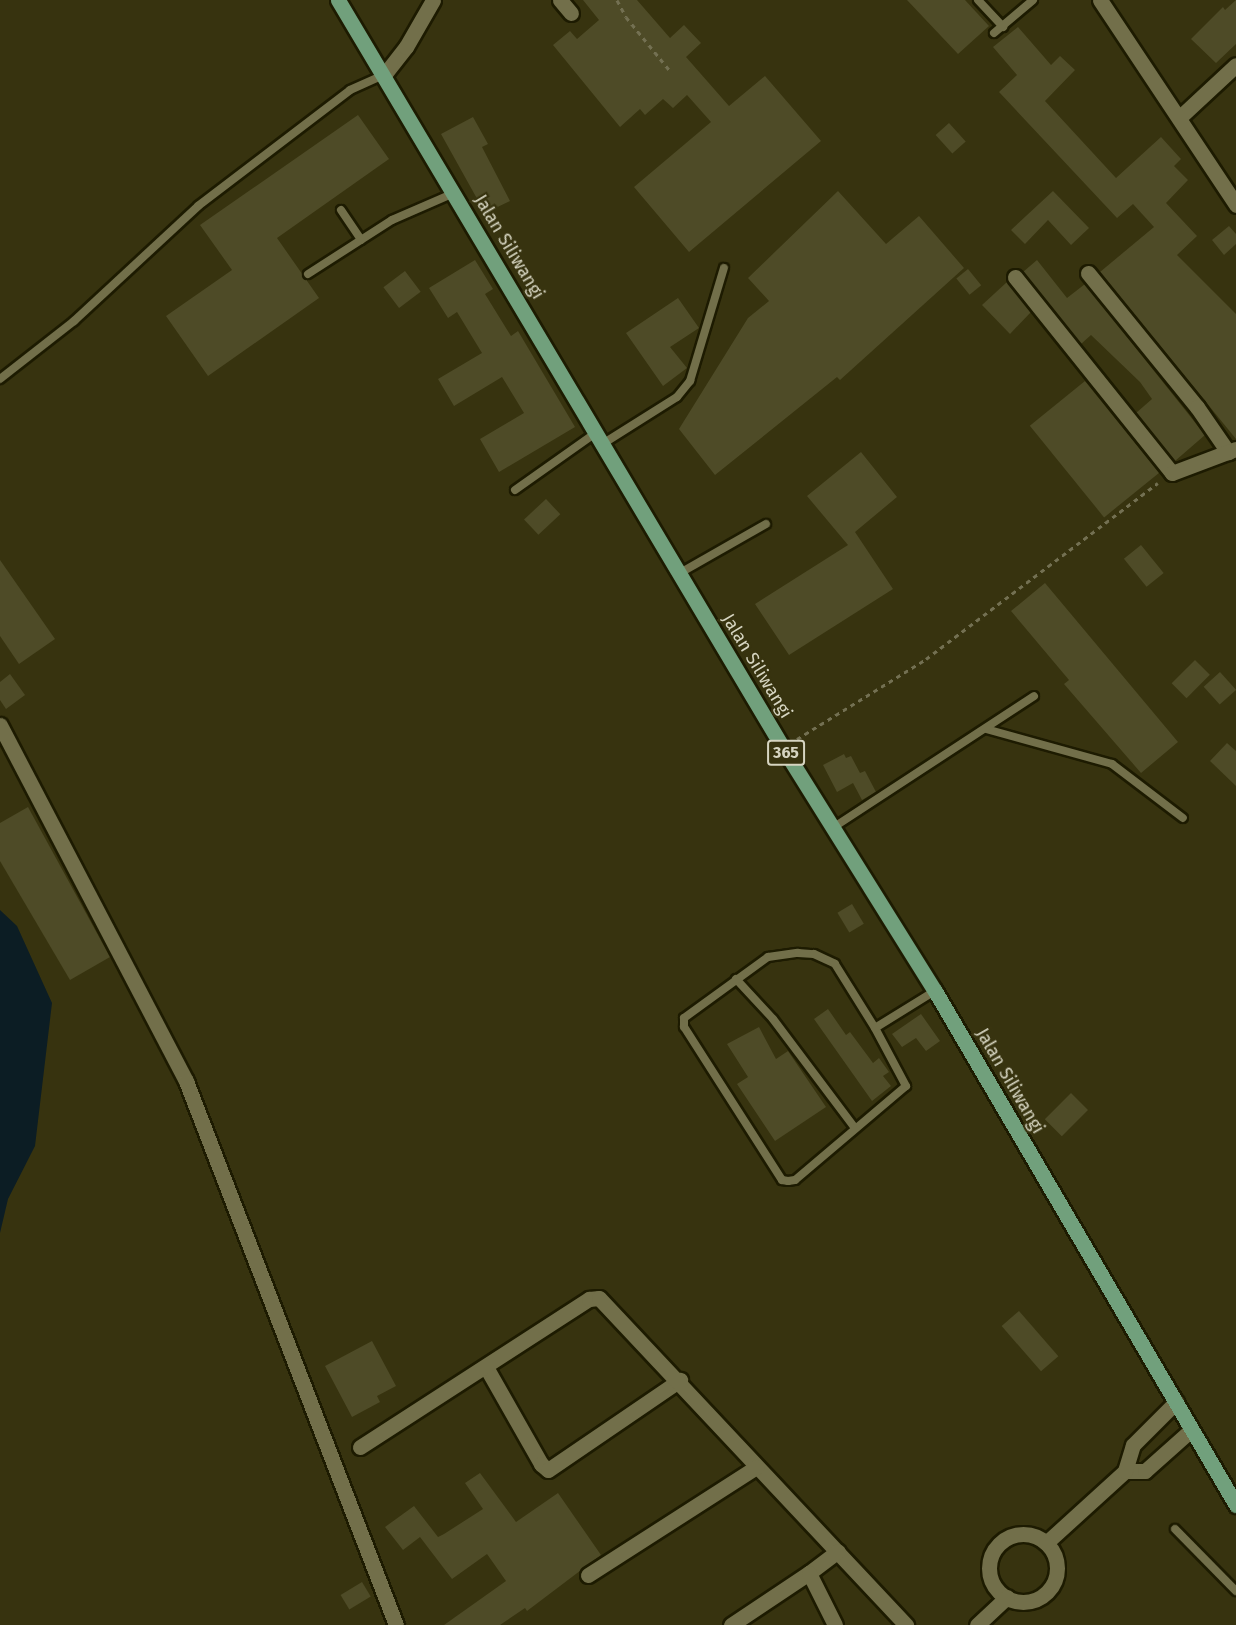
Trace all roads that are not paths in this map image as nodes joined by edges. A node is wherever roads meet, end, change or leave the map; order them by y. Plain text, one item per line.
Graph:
1 (338, 0) edge
2 (433, 0) edge
3 (560, 0) edge
4 (978, 0) edge
5 (1033, 0) edge
6 (1100, 0) edge
7 (571, 13) dead end
8 (1003, 27) junction
9 (994, 33) dead end
10 (1236, 65) edge
11 (384, 75) junction
12 (1180, 117) junction
13 (454, 193) junction
14 (1236, 205) edge
15 (341, 210) dead end
16 (362, 240) junction
17 (724, 268) dead end
18 (1088, 273) dead end
19 (308, 274) dead end
20 (1015, 277) dead end
21 (0, 379) edge
22 (601, 438) junction
23 (1233, 455) edge
24 (515, 490) dead end
25 (766, 524) dead end
26 (680, 573) junction
27 (1034, 696) dead end
28 (986, 729) junction
29 (2, 734) edge
30 (1183, 818) dead end
31 (834, 828) junction
32 (736, 979) junction
33 (935, 991) junction
34 (875, 1028) junction
35 (854, 1127) junction
36 (486, 1367) junction
37 (680, 1380) junction
38 (1176, 1402) junction
39 (1191, 1430) junction
40 (360, 1448) dead end
41 (756, 1467) junction
42 (1125, 1471) junction
43 (1236, 1505) edge
44 (1175, 1529) dead end
45 (1046, 1543) junction
46 (838, 1551) junction
47 (809, 1573) junction
48 (588, 1575) dead end
49 (1236, 1591) edge
50 (1007, 1597) junction
51 (396, 1625) edge
52 (731, 1625) edge
53 (835, 1625) edge
54 (906, 1625) edge
55 (977, 1625) edge

1 - 11 main road, Jalan Siliwangi / 365
2 - 11 street
3 - 7 street
4 - 8 lane
5 - 8 lane
6 - 12 street
8 - 9 lane
10 - 12 street
11 - 13 main road, Jalan Siliwangi / 365
11 - 21 lane
12 - 14 street
13 - 16 lane
13 - 22 main road, Jalan Siliwangi / 365
15 - 16 lane
16 - 19 lane
17 - 22 lane
18 - 23 street
20 - 23 street
22 - 24 lane
22 - 26 main road, Jalan Siliwangi / 365
25 - 26 lane
26 - 31 main road, Jalan Siliwangi / 365
27 - 28 lane
28 - 30 lane
28 - 31 lane
29 - 51 street
31 - 33 main road, Jalan Siliwangi / 365
32 - 34 lane
32 - 35 lane
32 - 35 lane
33 - 34 lane
33 - 38 main road, Jalan Siliwangi / 365
34 - 35 lane
36 - 37 street
36 - 37 street
36 - 40 street
37 - 41 street
38 - 39 main road, Jalan Siliwangi / 365
38 - 42 street
39 - 42 street
39 - 43 main road, Jalan Siliwangi / 365
41 - 46 street
41 - 48 street
42 - 45 street
44 - 49 lane
45 - 50 street
45 - 50 street
46 - 47 street
46 - 54 street
47 - 52 street
47 - 53 street
50 - 55 street

